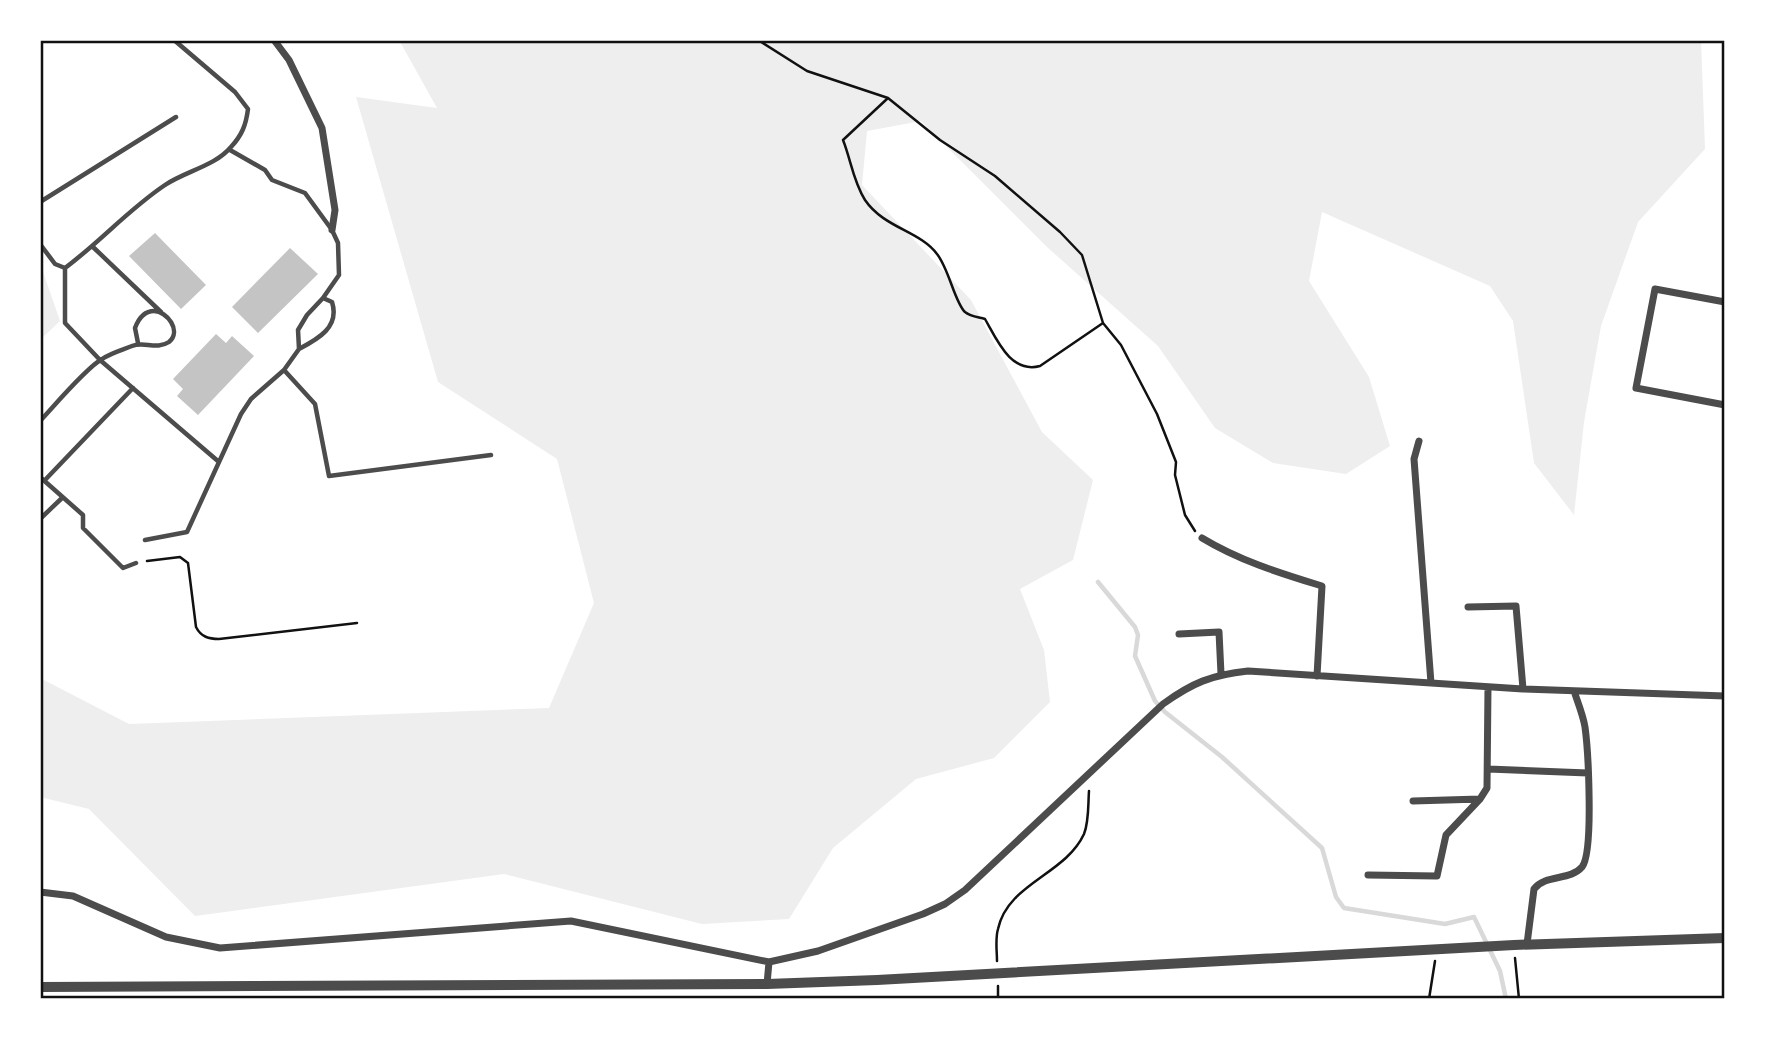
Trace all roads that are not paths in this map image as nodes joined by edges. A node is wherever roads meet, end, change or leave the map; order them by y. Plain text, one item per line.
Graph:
1 (174, 40) edge
2 (274, 40) edge
3 (176, 117) dead end
4 (230, 150) junction
5 (40, 202) edge
6 (332, 230) junction
7 (40, 244) edge
8 (93, 247) junction
9 (65, 268) junction
10 (323, 298) junction
11 (1725, 302) edge
12 (161, 312) junction
13 (138, 343) junction
14 (299, 349) junction
15 (100, 360) junction
16 (284, 370) junction
17 (133, 388) junction
18 (1725, 405) edge
19 (40, 421) edge
20 (1419, 441) dead end
21 (491, 455) dead end
22 (219, 462) junction
23 (42, 479) edge
24 (62, 498) junction
25 (40, 519) edge
26 (1202, 538) road end
27 (145, 540) dead end
28 (136, 563) road end
29 (1468, 607) dead end
30 (1179, 634) dead end
31 (1221, 674) junction
32 (1317, 676) junction
33 (1431, 683) junction
34 (1488, 687) junction
35 (1523, 689) junction
36 (1574, 691) junction
37 (1725, 695) edge
38 (1488, 769) junction
39 (1588, 773) junction
40 (1480, 799) junction
41 (1413, 801) dead end
42 (1368, 875) dead end
43 (40, 892) edge
44 (1725, 938) edge
45 (1527, 944) junction
46 (769, 962) junction
47 (766, 984) junction
48 (40, 987) edge

1 - 4 lane
2 - 6 street
3 - 5 lane
4 - 6 lane
4 - 8 lane
6 - 10 lane
7 - 9 lane
8 - 9 lane
8 - 12 lane
9 - 15 lane
10 - 14 lane
10 - 14 lane
11 - 18 street
12 - 13 lane
12 - 13 lane
13 - 15 lane
14 - 16 lane
15 - 17 lane
15 - 19 lane
16 - 21 lane
16 - 22 lane
17 - 22 lane
17 - 23 lane
20 - 33 street
22 - 27 lane
23 - 24 lane
24 - 25 lane
24 - 28 lane
26 - 32 street
29 - 35 street
30 - 31 street
31 - 32 street
31 - 46 street
32 - 33 street
33 - 34 street
34 - 35 street
34 - 38 street
35 - 36 street
36 - 37 street
36 - 39 street
38 - 39 street
38 - 40 street
39 - 45 street
40 - 41 street
40 - 42 street
43 - 46 street
44 - 45 street
45 - 47 street
46 - 47 street
47 - 48 street

